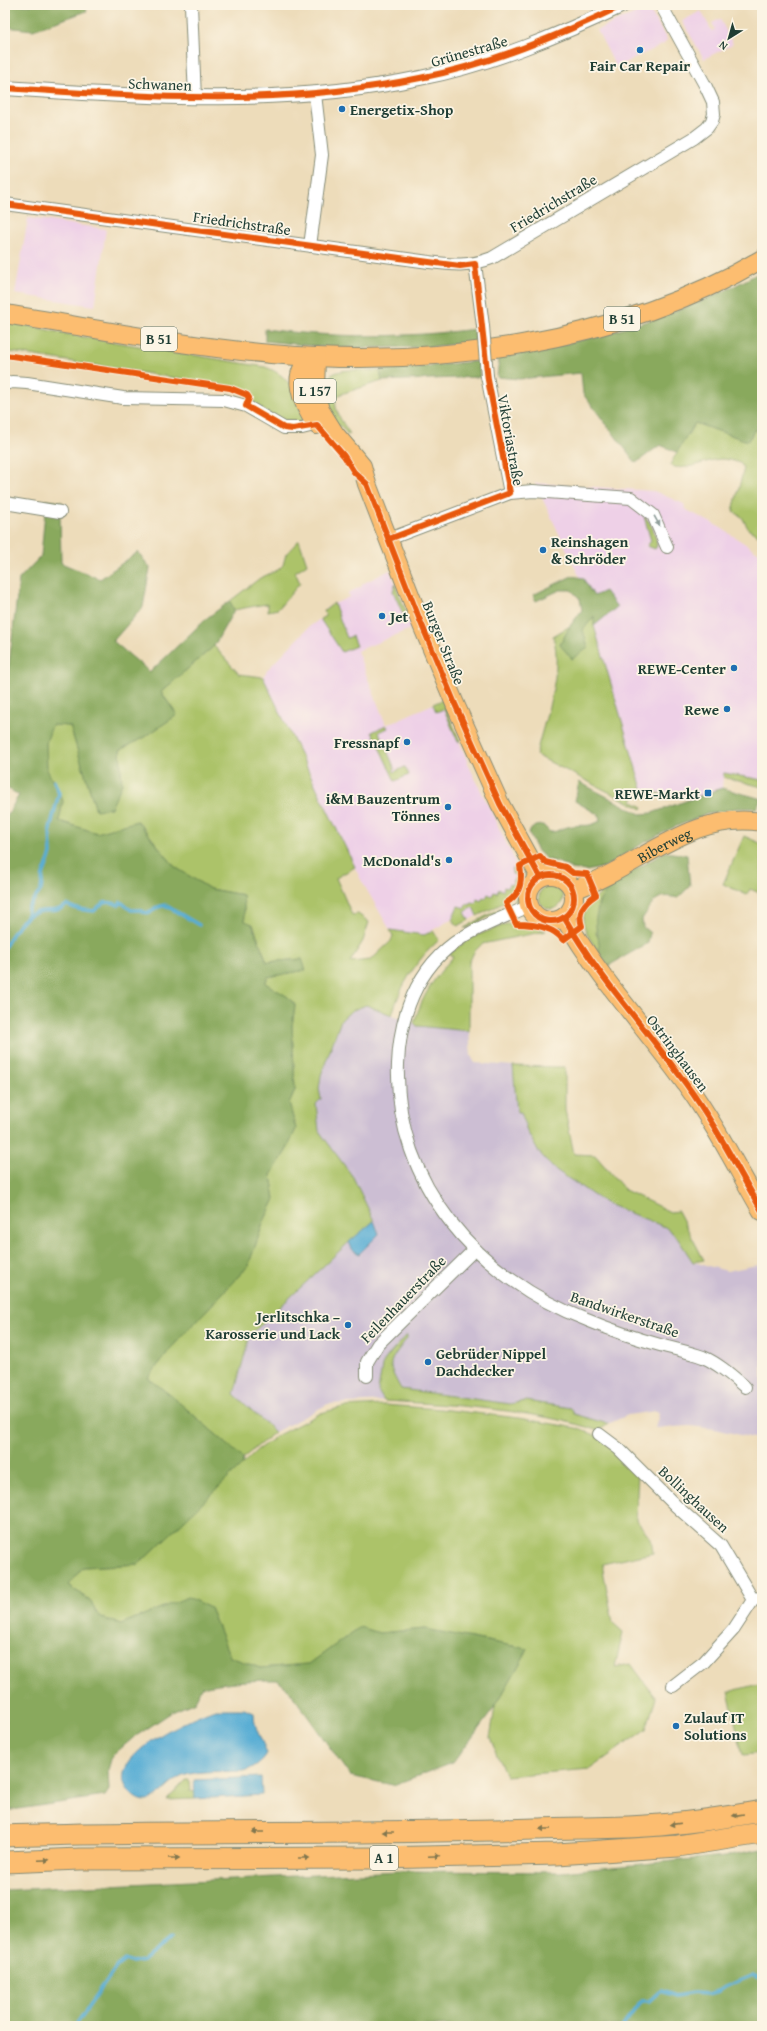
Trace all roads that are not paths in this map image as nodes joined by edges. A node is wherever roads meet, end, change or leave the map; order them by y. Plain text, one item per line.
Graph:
1 (191, 5) edge
2 (623, 5) edge
3 (661, 5) edge
4 (5, 88) edge
5 (314, 94) junction
6 (195, 98) junction
7 (5, 204) edge
8 (310, 246) junction
9 (762, 259) edge
10 (476, 264) junction
11 (5, 314) edge
12 (268, 354) junction
13 (316, 357) junction
14 (5, 384) edge
15 (300, 390) junction
16 (322, 424) junction
17 (510, 493) junction
18 (5, 503) edge
19 (60, 512) dead end
20 (388, 539) junction
21 (668, 547) dead end
22 (762, 822) edge
23 (540, 877) junction
24 (573, 890) junction
25 (529, 906) junction
26 (564, 917) junction
27 (762, 1211) edge
28 (474, 1250) junction
29 (367, 1376) dead end
30 (745, 1386) dead end
31 (599, 1434) dead end
32 (758, 1599) edge
33 (673, 1686) dead end
34 (762, 1811) edge
35 (762, 1833) edge
36 (5, 1836) edge
37 (5, 1862) edge

1 - 6 street
2 - 5 street, Grünestraße
3 - 10 street, Friedrichstraße
4 - 6 street, Schwanen
5 - 6 street, Schwanen
5 - 8 street
7 - 8 street, Friedrichstraße
8 - 10 street, Friedrichstraße
9 - 13 main road, B 51
10 - 17 street, Viktoriastraße, bridge
11 - 12 main road, B 51
12 - 13 main road, B 51
12 - 15 main road
13 - 15 main road, Burger Straße / L 157
13 - 16 main road, Burger Straße / L 157
14 - 16 street
15 - 16 main road, Burger Straße / L 157
16 - 20 main road, Burger Straße / L 157
17 - 20 street, Viktoriastraße
17 -> 21 street, Viktoriastraße
18 - 19 street
20 - 23 main road, Burger Straße / L 157
22 - 24 main road, Biberweg
23 - 24 main road
23 - 25 main road
24 - 26 main road
25 - 26 main road
25 - 28 street, Bandwirkerstraße
26 - 27 main road, Ostringhausen
28 - 29 street, Feilenhauerstraße
28 - 30 street, Bandwirkerstraße
31 - 32 street, Bollinghausen
32 - 33 street, Bollinghausen
34 -> 36 highway, A 1
37 -> 35 highway, A 1

